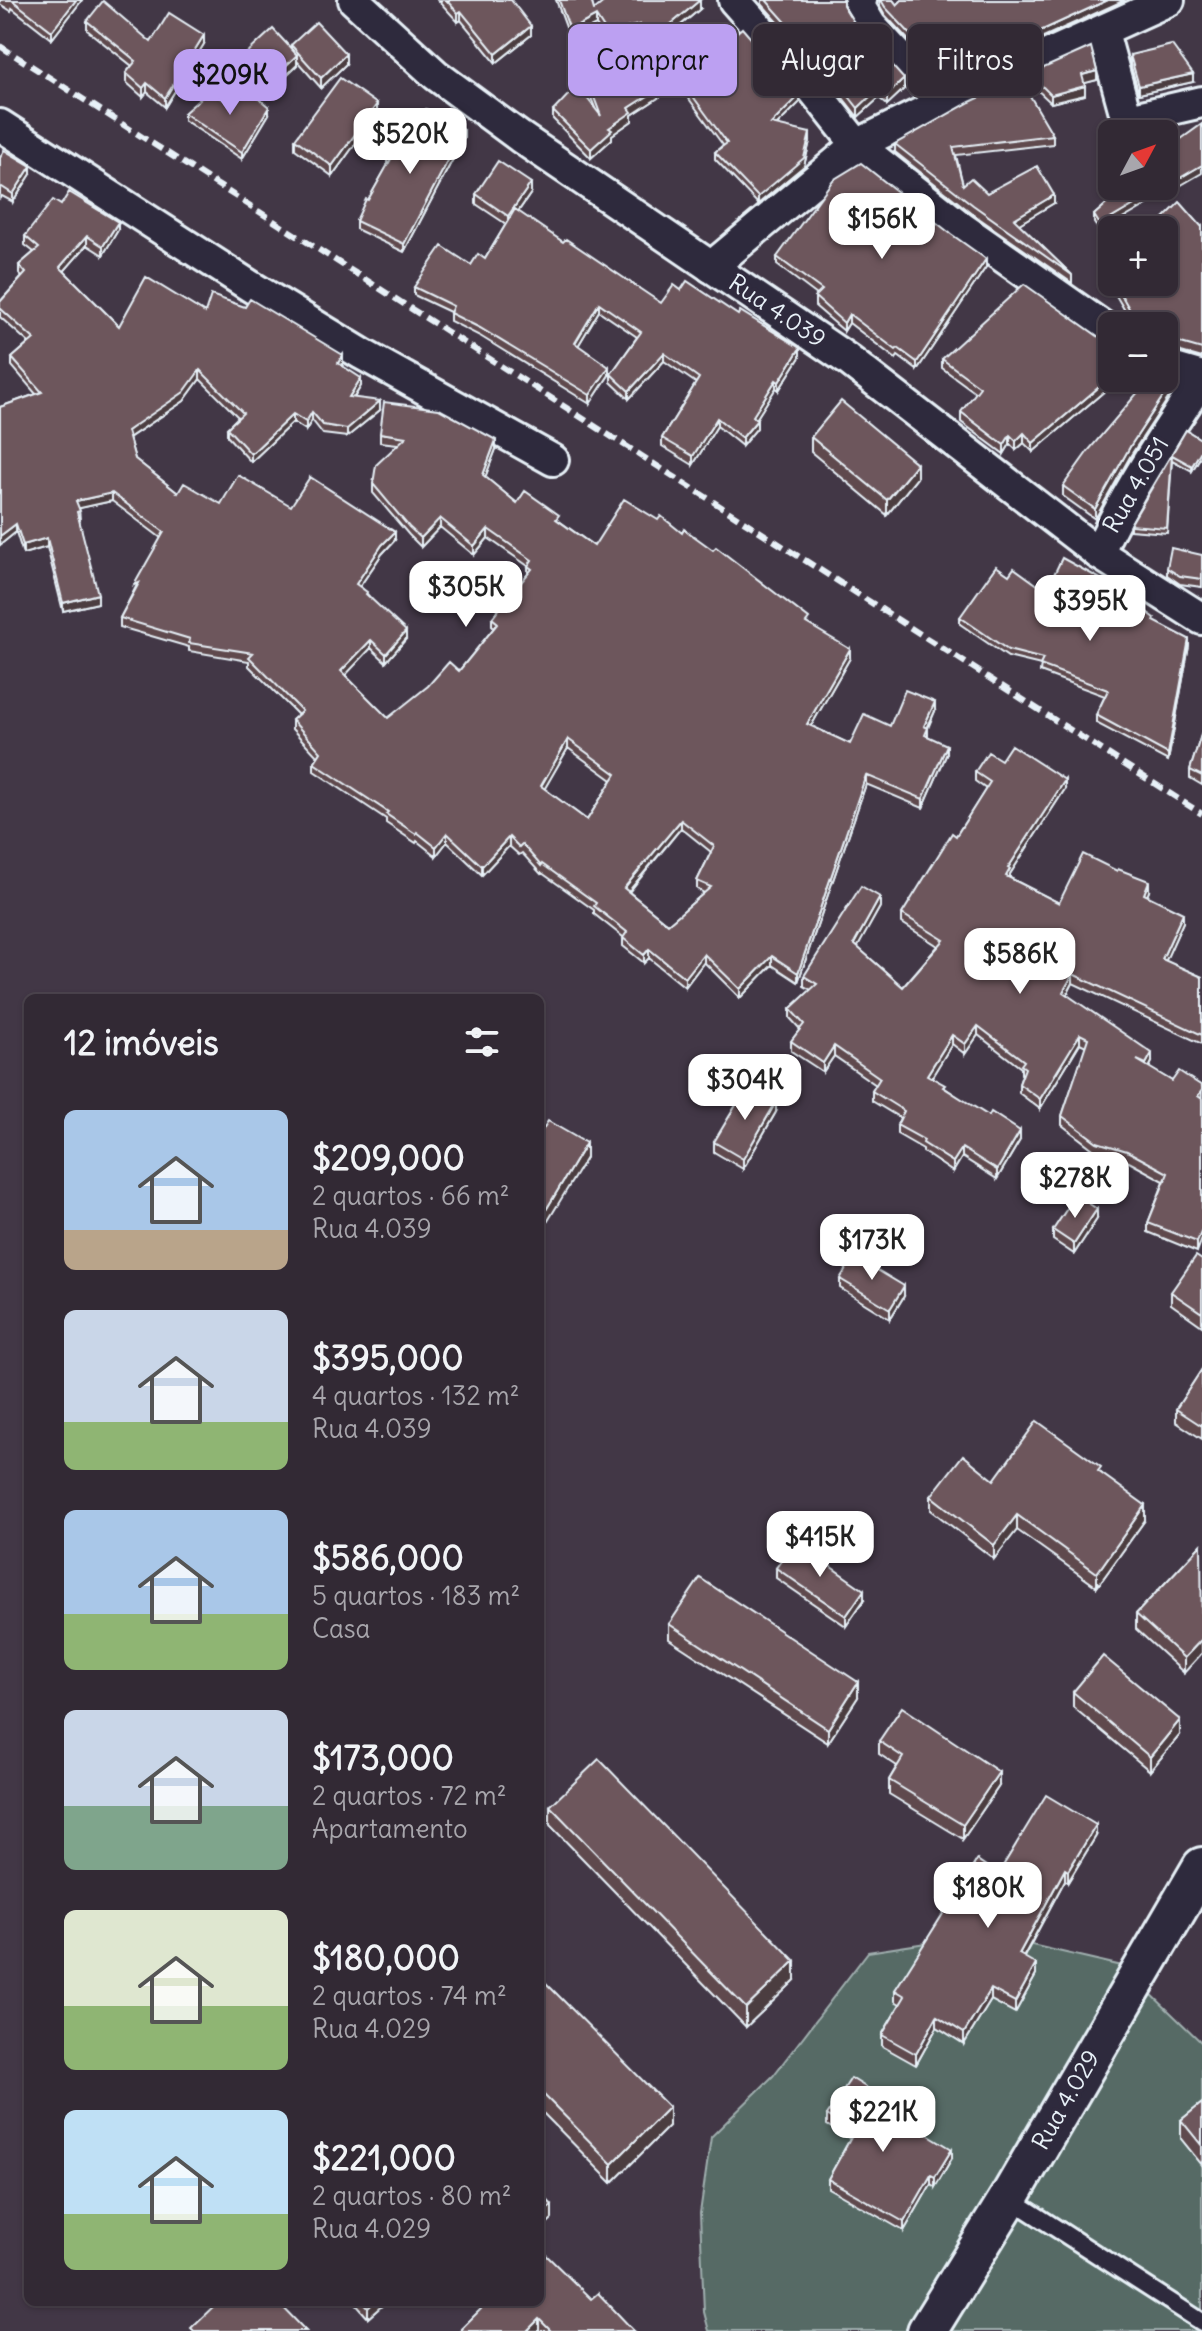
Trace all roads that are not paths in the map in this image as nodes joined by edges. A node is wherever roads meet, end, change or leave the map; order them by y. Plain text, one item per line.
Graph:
1 (354, 0) edge
2 (734, 0) edge
3 (861, 0) edge
4 (1169, 0) edge
5 (1103, 32) junction
6 (1202, 102) edge
7 (942, 103) junction
8 (0, 125) edge
9 (857, 145) junction
10 (711, 267) junction
11 (1098, 323) edge
12 (1178, 370) edge
13 (1202, 378) edge
14 (553, 460) dead end
15 (1098, 553) junction
16 (1202, 619) edge
17 (1201, 1869) edge
18 (1009, 2198) junction
19 (1202, 2322) edge
20 (927, 2331) edge

1 - 10 street, Rua 4.039
2 - 9 street
3 - 7 street
4 - 5 street
5 - 6 street
5 - 7 street
7 - 9 street
8 - 14 street
9 - 10 street
9 - 11 street
10 - 15 street, Rua 4.039
12 - 13 street
13 - 15 street, Rua 4.051
15 - 16 street, Rua 4.039
17 - 18 street, Rua 4.029
18 - 19 lane
18 - 20 street, Rua 4.029

